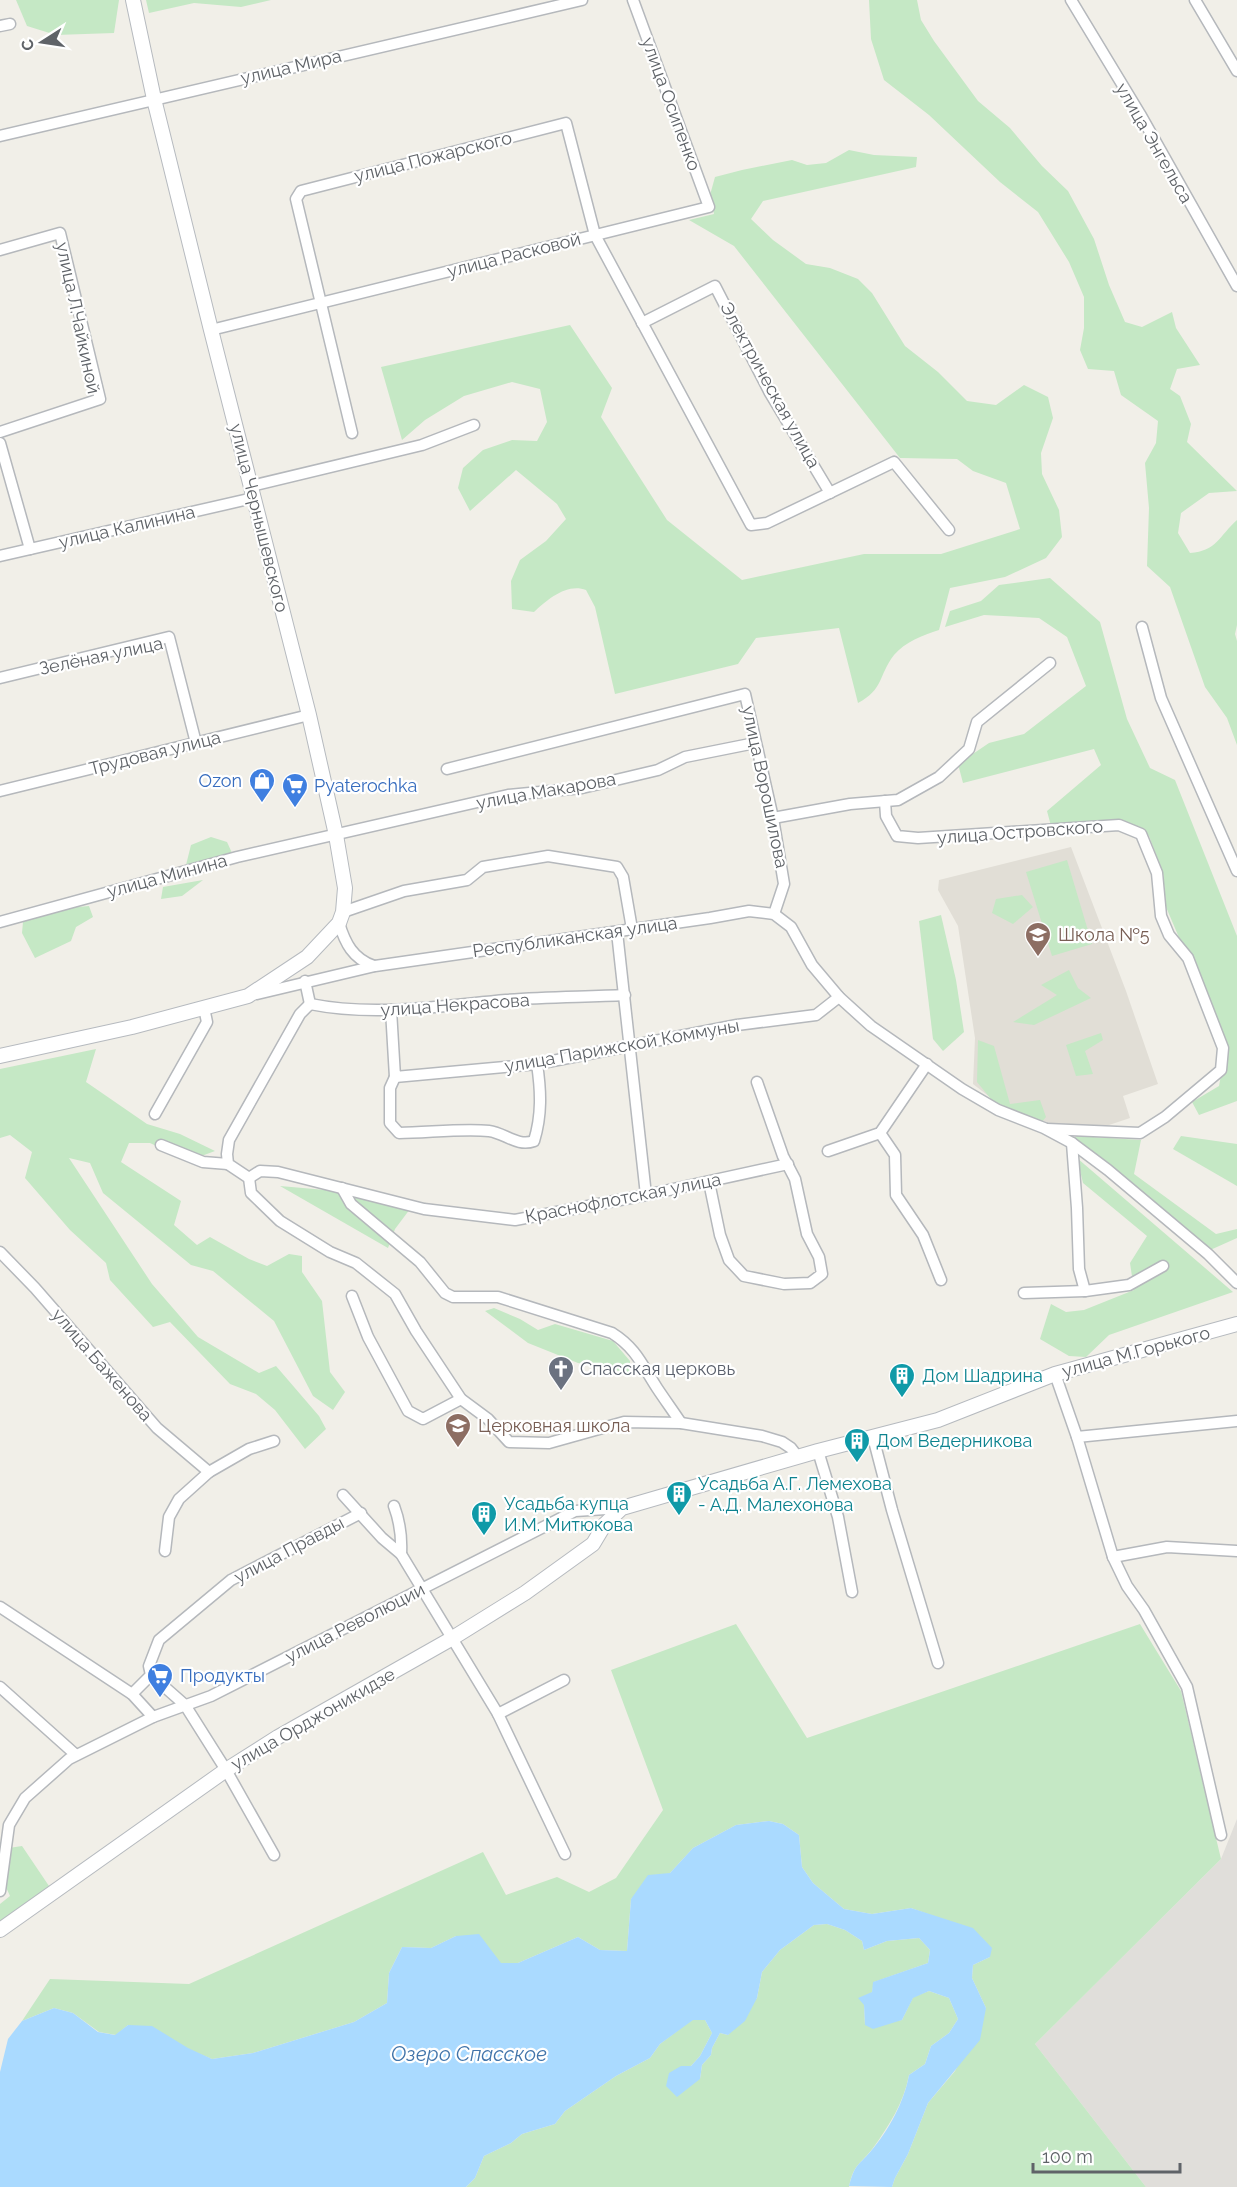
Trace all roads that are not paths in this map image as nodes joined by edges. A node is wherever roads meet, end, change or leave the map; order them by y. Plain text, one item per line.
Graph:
1 (133, 0) edge
2 (582, 0) edge
3 (633, 0) edge
4 (1071, 0) edge
5 (1195, 0) edge
6 (1237, 71) edge
7 (154, 99) junction
8 (0, 136) edge
9 (709, 207) joint
10 (595, 235) junction
11 (0, 250) edge
12 (1237, 286) edge
13 (320, 303) junction
14 (642, 323) junction
15 (211, 330) junction
16 (474, 425) dead end
17 (0, 432) edge
18 (352, 434) dead end
19 (0, 443) edge
20 (252, 492) junction
21 (830, 493) junction
22 (949, 530) dead end
23 (30, 549) junction
24 (0, 556) edge
25 (1142, 627) dead end
26 (1050, 663) dead end
27 (0, 678) edge
28 (309, 715) junction
29 (196, 743) junction
30 (755, 743) junction
31 (447, 769) dead end
32 (0, 791) edge
33 (885, 801) junction
34 (773, 818) junction
35 (336, 835) junction
36 (1237, 871) edge
37 (774, 914) junction
38 (341, 918) junction
39 (0, 922) edge
40 (632, 929) junction
41 (617, 932) junction
42 (375, 966) junction
43 (305, 981) junction
44 (625, 995) junction
45 (248, 996) junction
46 (839, 998) junction
47 (310, 1004) junction
48 (204, 1008) junction
49 (391, 1010) junction
50 (630, 1047) junction
51 (0, 1056) edge
52 (537, 1064) junction
53 (927, 1064) junction
54 (395, 1077) junction
55 (757, 1082) dead end
56 (155, 1114) dead end
57 (1044, 1128) junction
58 (880, 1133) junction
59 (1072, 1143) junction
60 (161, 1145) dead end
61 (828, 1151) dead end
62 (228, 1164) junction
63 (788, 1164) junction
64 (249, 1178) junction
65 (709, 1182) junction
66 (342, 1188) junction
67 (646, 1195) junction
68 (0, 1251) edge
69 (1164, 1266) dead end
70 (941, 1280) dead end
71 (1237, 1283) edge
72 (1085, 1291) junction
73 (1024, 1293) dead end
74 (352, 1296) dead end
75 (1237, 1324) edge
76 (1055, 1374) junction
77 (462, 1398) junction
78 (1237, 1420) edge
79 (681, 1424) junction
80 (873, 1437) junction
81 (1077, 1437) junction
82 (274, 1441) dead end
83 (818, 1451) junction
84 (798, 1457) junction
85 (209, 1472) junction
86 (344, 1495) dead end
87 (394, 1506) dead end
88 (622, 1508) junction
89 (361, 1513) junction
90 (165, 1551) dead end
91 (1237, 1551) edge
92 (402, 1554) junction
93 (1113, 1557) junction
94 (421, 1589) junction
95 (852, 1593) dead end
96 (0, 1607) edge
97 (451, 1639) junction
98 (938, 1663) dead end
99 (151, 1675) junction
100 (564, 1680) dead end
101 (0, 1687) edge
102 (132, 1694) junction
103 (185, 1705) junction
104 (498, 1714) junction
105 (153, 1717) junction
106 (76, 1755) junction
107 (226, 1770) junction
108 (1221, 1834) dead end
109 (565, 1854) dead end
110 (274, 1855) dead end
111 (0, 1891) edge
112 (0, 1930) edge

1 - 7 street, улица Чернышевского
2 - 7 street, улица Мира
3 - 9 street, улица Осипенко
4 - 12 street, улица Энгельса
5 - 6 street
7 - 8 street, улица Мира
7 - 15 street, улица Чернышевского
9 - 10 street, улица Расковой
10 - 13 street, улица Расковой
10 - 13 street, улица Пожарского
10 - 14 street
11 - 17 street, улица Л.Чайкиной
13 - 15 street, улица Расковой
13 - 18 street
14 - 21 street
14 - 21 street, Электрическая улица
15 - 20 street, улица Чернышевского
16 - 20 street, улица Калинина
19 - 23 street
20 - 23 street, улица Калинина
20 - 28 street, улица Чернышевского
21 - 22 street
23 - 24 street, улица Калинина
25 - 36 street
26 - 33 street
27 - 29 street, Зелёная улица
28 - 29 street, Трудовая улица
28 - 35 street, улица Чернышевского
29 - 32 street, Трудовая улица
30 - 31 street, улица Ворошилова
30 - 34 street, улица Ворошилова
30 - 35 street, улица Макарова
33 - 34 street
33 - 57 street, улица Островского
34 - 37 street, улица Ворошилова
35 - 38 street, улица Чернышевского
35 - 39 street, улица Минина
37 - 40 street, Республиканская улица
37 - 46 street
38 - 40 street
38 - 42 street
38 - 45 street
40 - 41 street, Республиканская улица
41 - 42 street, Республиканская улица
41 - 44 street
42 - 43 street, Республиканская улица
43 - 45 street, Республиканская улица
43 - 47 street
44 - 49 street, улица Некрасова
44 - 50 street
45 - 48 street
46 - 50 street, улица Парижской Коммуны
46 - 53 street
47 - 49 street, улица Некрасова
47 - 62 street
48 - 51 street
48 - 56 street
49 - 54 street
50 - 52 street, улица Парижской Коммуны
50 - 67 street
52 - 54 street, улица Парижской Коммуны
52 - 54 street
53 - 57 street
53 - 58 street
55 - 63 street
57 - 59 street
58 - 61 street
58 - 70 street
59 - 71 street
59 - 72 street
60 - 62 street
62 - 64 street
63 - 65 street, Краснофлотская улица
63 - 65 street
64 - 66 street, Краснофлотская улица
64 - 77 street
65 - 67 street, Краснофлотская улица
66 - 67 street, Краснофлотская улица
66 - 79 street
68 - 85 street, улица Баженова
69 - 72 street
72 - 73 street
74 - 77 street
75 - 76 street, улица М.Горького
76 - 80 street, улица М.Горького
76 - 81 street
77 - 79 street
78 - 81 street
79 - 84 street
80 - 83 street, улица М.Горького
80 - 98 street
81 - 93 street
82 - 85 street
83 - 84 street, улица М.Горького
83 - 95 street
84 - 88 street, улица М.Горького
85 - 90 street
86 - 89 street
87 - 92 street
88 - 94 street, улица Революции
88 - 97 street, улица Орджоникидзе
89 - 92 street
89 - 99 street, улица Правды
91 - 93 street
92 - 94 street
93 - 108 street
94 - 97 street
94 - 103 street, улица Революции
96 - 102 street
97 - 104 street
97 - 107 street, улица Орджоникидзе
99 - 102 street
99 - 103 street
100 - 104 street
101 - 106 street
102 - 105 street
103 - 105 street, улица Революции
103 - 107 street
104 - 109 street
105 - 106 street, улица Революции
106 - 111 street, улица Революции
107 - 110 street
107 - 112 street, улица Орджоникидзе

